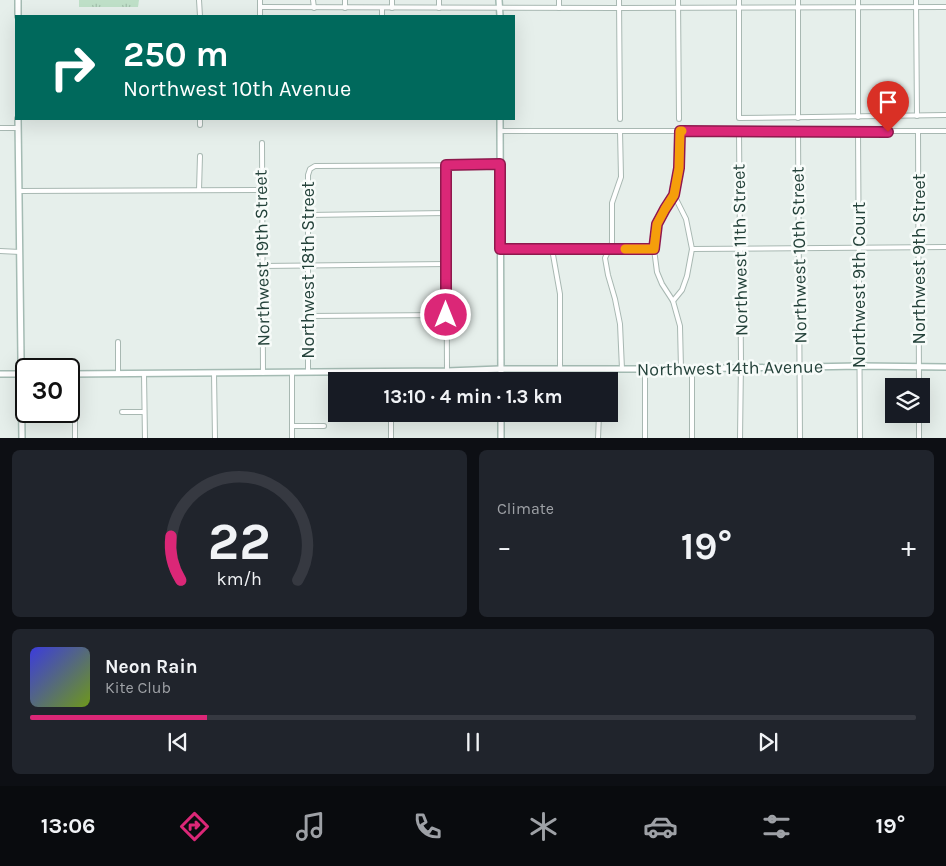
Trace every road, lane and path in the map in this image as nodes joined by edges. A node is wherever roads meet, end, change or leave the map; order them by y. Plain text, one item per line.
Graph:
1 (18, 0) edge
2 (200, 0) edge
3 (260, 0) edge
4 (314, 0) edge
5 (345, 0) edge
6 (392, 0) edge
7 (439, 0) edge
8 (500, 0) edge
9 (559, 0) edge
10 (619, 0) edge
11 (678, 0) edge
12 (739, 0) edge
13 (798, 0) edge
14 (858, 0) edge
15 (916, 0) edge
16 (260, 7) junction
17 (858, 7) junction
18 (916, 7) junction
19 (946, 7) edge
20 (314, 8) junction
21 (345, 8) junction
22 (382, 8) junction
23 (392, 8) junction
24 (439, 8) junction
25 (500, 8) junction
26 (559, 8) junction
27 (620, 8) junction
28 (678, 8) junction
29 (739, 8) junction
30 (798, 8) junction
31 (18, 15) edge
32 (200, 15) edge
33 (260, 15) edge
34 (382, 15) edge
35 (500, 15) edge
36 (917, 116) junction
37 (946, 116) edge
38 (858, 117) junction
39 (798, 118) junction
40 (620, 119) dead end
41 (679, 119) dead end
42 (18, 120) edge
43 (200, 120) edge
44 (500, 120) edge
45 (200, 125) dead end
46 (0, 128) edge
47 (18, 128) junction
48 (500, 131) junction
49 (620, 131) junction
50 (680, 131) junction
51 (918, 131) junction
52 (946, 131) edge
53 (739, 132) junction
54 (798, 132) junction
55 (858, 132) junction
56 (262, 143) dead end
57 (200, 156) dead end
58 (500, 164) junction
59 (446, 165) junction
60 (199, 190) junction
61 (261, 190) junction
62 (19, 191) junction
63 (674, 195) junction
64 (446, 213) junction
65 (308, 215) junction
66 (858, 247) junction
67 (918, 247) junction
68 (946, 247) edge
69 (740, 248) junction
70 (799, 248) junction
71 (500, 249) junction
72 (552, 249) junction
73 (609, 249) junction
74 (654, 249) junction
75 (692, 249) junction
76 (0, 251) edge
77 (20, 252) junction
78 (447, 264) junction
79 (308, 265) junction
80 (262, 266) junction
81 (673, 301) junction
82 (446, 315) junction
83 (308, 316) junction
84 (118, 342) dead end
85 (23, 358) edge
86 (860, 366) junction
87 (946, 366) edge
88 (919, 367) junction
89 (560, 368) junction
90 (740, 368) junction
91 (800, 368) junction
92 (500, 369) junction
93 (622, 369) junction
94 (645, 369) junction
95 (681, 369) junction
96 (692, 369) junction
97 (390, 371) joint
98 (447, 371) junction
99 (292, 372) junction
100 (308, 372) junction
101 (500, 372) edge
102 (214, 373) junction
103 (263, 373) junction
104 (0, 374) edge
105 (15, 374) edge
106 (80, 374) edge
107 (118, 374) junction
108 (144, 374) junction
109 (919, 378) edge
110 (122, 412) dead end
111 (144, 412) junction
112 (391, 422) edge
113 (501, 422) edge
114 (599, 422) edge
115 (22, 423) edge
116 (75, 423) edge
117 (919, 423) edge
118 (292, 426) junction
119 (324, 426) dead end
120 (22, 438) edge
121 (75, 438) edge
122 (145, 438) edge
123 (215, 438) edge
124 (292, 438) edge
125 (391, 438) edge
126 (501, 438) edge
127 (598, 438) edge
128 (645, 438) edge
129 (692, 438) edge
130 (740, 438) edge
131 (800, 438) edge
132 (860, 438) edge
133 (919, 438) edge

1 - 31 street
2 - 32 street
3 - 16 street
4 - 20 street
5 - 21 street
6 - 23 street
7 - 24 street
8 - 25 street
9 - 26 street
10 - 27 street
11 - 28 street
12 - 29 street
13 - 30 street
14 - 17 street
15 - 18 street
16 - 20 street
16 - 33 street
17 - 18 street
17 - 30 street
17 - 38 street
18 - 19 street
18 - 36 street
20 - 21 street
21 - 22 street
22 - 23 street
22 - 34 street
23 - 24 street
24 - 25 street
25 - 26 street
25 - 35 street
26 - 27 street
27 - 28 street
27 - 40 street
28 - 29 street
28 - 41 street
29 - 30 street
29 - 39 street
30 - 39 street
36 - 37 street
36 - 38 street
38 - 39 street
42 - 47 street
43 - 45 street
44 - 48 street
46 - 47 street
47 - 62 street
48 - 49 street
48 - 58 street
49 - 50 street
49 - 73 street
50 - 53 street
50 - 63 street
51 - 52 street
51 - 55 street
51 - 67 street, Northwest 9th Street
53 - 54 street
53 - 69 street, Northwest 11th Street
54 - 55 street
54 - 70 street, Northwest 10th Street
55 - 66 street, Northwest 9th Court
56 - 61 street, Northwest 19th Street
57 - 60 street
58 - 59 street
58 - 71 street
59 - 64 street
59 - 65 street, Northwest 18th Street
60 - 61 street
60 - 62 street
61 - 80 street, Northwest 19th Street
62 - 77 street
63 - 74 street
63 - 75 street
64 - 65 street
64 - 78 street
65 - 79 street, Northwest 18th Street
66 - 67 street
66 - 70 street
66 - 86 street, Northwest 9th Court
67 - 68 street
67 - 88 street, Northwest 9th Street
69 - 70 street
69 - 75 street
69 - 90 street, Northwest 11th Street
70 - 91 street, Northwest 10th Street
71 - 72 street
71 - 92 street
72 - 73 street
72 - 89 street
73 - 74 street
73 - 93 street
74 - 81 street
75 - 81 street
76 - 77 street
77 - 85 street
78 - 79 street
78 - 82 street
79 - 80 street
79 - 83 street, Northwest 18th Street
80 - 103 street, Northwest 19th Street
81 - 95 street
82 - 83 street
82 - 98 street
83 - 100 street, Northwest 18th Street
84 - 107 street
86 - 88 street, Northwest 14th Avenue
86 - 91 street, Northwest 14th Avenue
86 - 132 street, Northwest 9th Court
87 - 88 street, Northwest 14th Avenue
88 - 109 street, Northwest 9th Street
89 - 92 street, Northwest 14th Avenue
89 - 93 street, Northwest 14th Avenue
90 - 91 street, Northwest 14th Avenue
90 - 96 street, Northwest 14th Avenue
90 - 130 street, Northwest 11th Street
91 - 131 street, Northwest 10th Street
92 - 98 street, Northwest 14th Avenue
92 - 101 street
93 - 94 street, Northwest 14th Avenue
94 - 95 street, Northwest 14th Avenue
94 - 128 street
95 - 96 street, Northwest 14th Avenue
96 - 129 street
97 - 98 street, Northwest 14th Avenue
97 - 100 street, Northwest 14th Avenue
99 - 100 street, Northwest 14th Avenue
99 - 103 street, Northwest 14th Avenue
99 - 118 street
102 - 103 street, Northwest 14th Avenue
102 - 108 street, Northwest 14th Avenue
102 - 123 street
104 - 105 street
106 - 107 street, Northwest 14th Avenue
107 - 108 street, Northwest 14th Avenue
108 - 111 street
110 - 111 street
111 - 122 street
112 - 125 street
113 - 126 street
114 - 127 street
115 - 120 street
116 - 121 street
117 - 133 street
118 - 119 street
118 - 124 street

